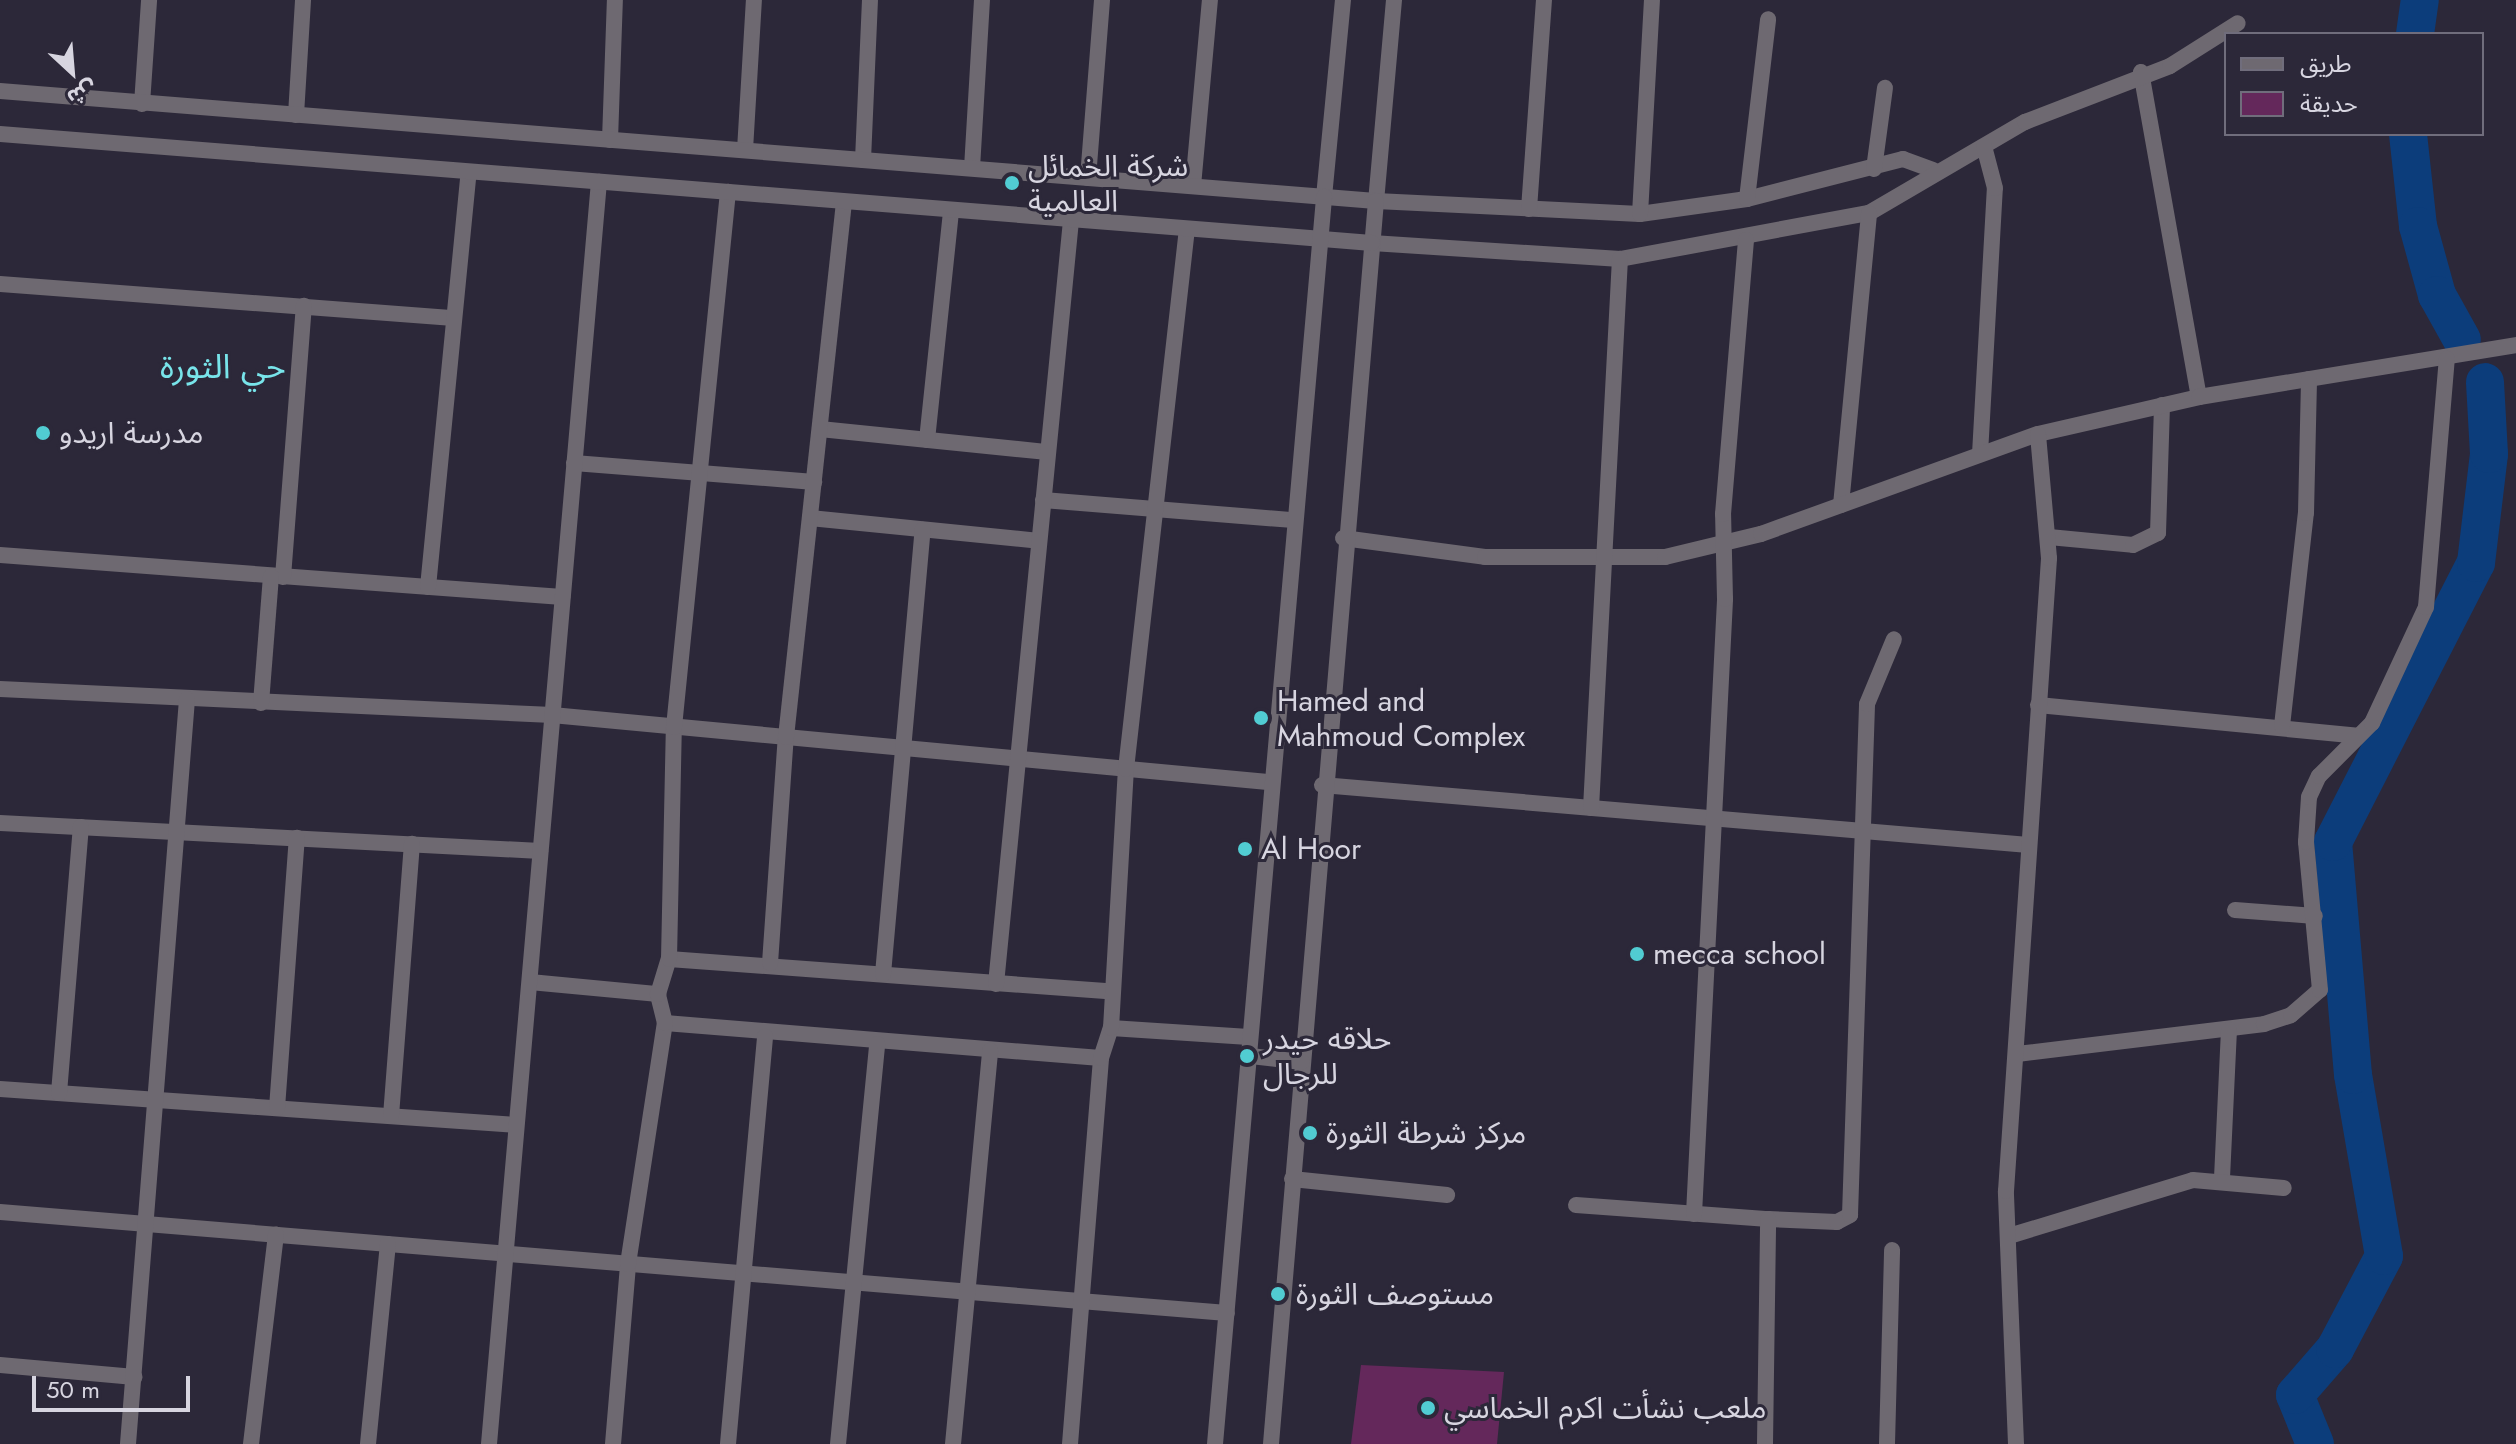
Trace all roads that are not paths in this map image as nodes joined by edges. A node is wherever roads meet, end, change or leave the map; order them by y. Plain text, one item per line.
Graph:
1 (149, 0) edge
2 (303, 0) edge
3 (615, 0) edge
4 (754, 0) edge
5 (870, 0) edge
6 (982, 0) edge
7 (1102, 0) edge
8 (1210, 0) edge
9 (1343, 0) edge
10 (1394, 0) edge
11 (1544, 0) edge
12 (1652, 0) edge
13 (1768, 19) dead end
14 (2238, 23) dead end
15 (2141, 72) junction
16 (1885, 88) dead end
17 (0, 91) edge
18 (142, 104) junction
19 (296, 115) junction
20 (0, 134) edge
21 (610, 140) junction
22 (1984, 146) junction
23 (745, 150) junction
24 (863, 160) junction
25 (972, 168) junction
26 (1874, 169) junction
27 (1933, 170) junction
28 (469, 172) junction
29 (1088, 178) junction
30 (599, 182) junction
31 (1193, 186) junction
32 (728, 192) junction
33 (1324, 197) junction
34 (1747, 199) junction
35 (1376, 201) junction
36 (844, 202) junction
37 (1529, 209) junction
38 (951, 210) junction
39 (1869, 213) junction
40 (1640, 214) junction
41 (1071, 220) junction
42 (1187, 229) junction
43 (1320, 240) junction
44 (1746, 240) junction
45 (1372, 243) junction
46 (1620, 259) junction
47 (0, 284) edge
48 (304, 306) junction
49 (454, 318) junction
50 (2516, 345) edge
51 (2447, 359) junction
52 (2309, 379) junction
53 (2199, 397) junction
54 (2162, 405) junction
55 (820, 429) junction
56 (2038, 434) junction
57 (927, 440) junction
58 (1048, 452) junction
59 (1980, 454) junction
60 (574, 463) junction
61 (699, 474) junction
62 (814, 482) junction
63 (1043, 500) junction
64 (1841, 505) junction
65 (1155, 509) junction
66 (810, 518) junction
67 (1290, 520) junction
68 (923, 530) junction
69 (2049, 537) junction
70 (1343, 538) junction
71 (1039, 541) junction
72 (1723, 544) junction
73 (0, 555) edge
74 (1607, 560) junction
75 (277, 576) junction
76 (428, 587) junction
77 (562, 597) junction
78 (1894, 639) dead end
79 (0, 689) edge
80 (187, 699) junction
81 (261, 703) junction
82 (2038, 705) junction
83 (552, 715) junction
84 (2282, 726) junction
85 (674, 727) junction
86 (2358, 736) junction
87 (786, 737) junction
88 (905, 748) junction
89 (1018, 759) junction
90 (1126, 769) junction
91 (1268, 782) junction
92 (1322, 785) junction
93 (1591, 808) junction
94 (1712, 819) junction
95 (0, 823) edge
96 (81, 827) junction
97 (179, 832) junction
98 (1863, 834) junction
99 (297, 838) junction
100 (412, 844) junction
101 (2028, 845) junction
102 (540, 851) junction
103 (2235, 910) dead end
104 (2315, 916) junction
105 (669, 959) junction
106 (770, 963) junction
107 (883, 974) junction
108 (530, 982) junction
109 (996, 984) junction
110 (1109, 991) junction
111 (658, 994) junction
112 (665, 1023) junction
113 (1111, 1028) junction
114 (2229, 1030) junction
115 (765, 1037) junction
116 (1249, 1037) junction
117 (877, 1044) junction
118 (990, 1051) junction
119 (2017, 1054) junction
120 (1251, 1056) junction
121 (1101, 1058) junction
122 (1302, 1062) junction
123 (0, 1089) edge
124 (59, 1093) junction
125 (156, 1100) junction
126 (277, 1108) junction
127 (391, 1116) junction
128 (516, 1125) junction
129 (2222, 1178) junction
130 (1292, 1179) junction
131 (2284, 1188) dead end
132 (1447, 1195) dead end
133 (1576, 1205) dead end
134 (0, 1212) edge
135 (1694, 1214) junction
136 (1768, 1219) junction
137 (150, 1224) junction
138 (276, 1234) junction
139 (2009, 1236) junction
140 (388, 1244) junction
141 (1892, 1250) dead end
142 (504, 1253) junction
143 (628, 1264) junction
144 (743, 1273) junction
145 (855, 1282) junction
146 (966, 1291) junction
147 (1082, 1301) junction
148 (1227, 1313) junction
149 (0, 1365) edge
150 (134, 1377) junction
151 (128, 1444) edge
152 (251, 1444) edge
153 (368, 1444) edge
154 (489, 1444) edge
155 (613, 1444) edge
156 (728, 1444) edge
157 (838, 1444) edge
158 (953, 1444) edge
159 (1070, 1444) edge
160 (1215, 1444) edge
161 (1271, 1444) edge
162 (1765, 1444) edge
163 (1887, 1444) edge
164 (2016, 1444) edge

1 - 18 street
2 - 19 street
3 - 21 street
4 - 23 street
5 - 24 street
6 - 25 street
7 - 29 street
8 - 31 street
9 - 33 street
10 - 35 street
11 - 37 street
12 - 40 street
13 - 34 street
14 - 15 street
15 - 22 street
15 - 53 street
16 - 26 street
17 - 18 street
18 - 19 street
19 - 21 street
20 - 28 street
21 - 23 street
22 - 27 street
22 - 59 street
23 - 24 street
24 - 25 street
25 - 29 street
26 - 27 street
26 - 34 street
27 - 39 street
28 - 30 street
28 - 49 street
29 - 31 street
30 - 32 street
30 - 60 street
31 - 33 street
32 - 36 street
32 - 61 street
33 - 35 street
33 - 43 street
34 - 40 street
35 - 37 street
35 - 45 street
36 - 38 street
36 - 55 street
37 - 40 street
38 - 41 street
38 - 57 street
39 - 44 street
39 - 64 street
41 - 42 street
41 - 58 street
42 - 43 street
42 - 65 street
43 - 45 street
43 - 67 street
44 - 46 street
44 - 72 street
45 - 46 street
45 - 70 street
46 - 74 street
47 - 48 street
48 - 49 street
48 - 75 street
49 - 76 street
50 - 51 street
51 - 52 street
51 - 86 street
52 - 53 street
52 - 84 street
53 - 54 street
54 - 56 street
54 - 69 street
55 - 57 street
55 - 62 street
56 - 59 street
56 - 69 street
57 - 58 street
58 - 63 street
59 - 64 street
60 - 61 street
60 - 77 street
61 - 62 street
61 - 85 street
62 - 66 street
63 - 65 street
63 - 71 street
64 - 72 street
65 - 67 street
65 - 90 street
66 - 68 street
66 - 87 street
67 - 91 street
68 - 71 street
68 - 88 street
69 - 82 street
70 - 74 street
70 - 92 street
71 - 89 street
72 - 74 street
72 - 94 street
73 - 75 street
74 - 93 street
75 - 76 street
75 - 81 street
76 - 77 street
77 - 83 street
78 - 98 street
79 - 80 street
80 - 81 street
80 - 97 street
81 - 83 street
82 - 84 street
82 - 101 street
83 - 85 street
83 - 102 street
84 - 86 street
85 - 87 street
85 - 105 street
86 - 104 street
87 - 88 street
87 - 106 street
88 - 89 street
88 - 107 street
89 - 90 street
89 - 109 street
90 - 91 street
90 - 110 street
91 - 116 street
92 - 93 street
92 - 122 street
93 - 94 street
94 - 98 street
94 - 135 street
95 - 96 street
96 - 97 street
96 - 124 street
97 - 99 street
97 - 125 street
98 - 101 street
98 - 136 street
99 - 100 street
99 - 126 street
100 - 102 street
100 - 127 street
101 - 119 street
102 - 108 street
103 - 104 street
104 - 114 street
105 - 106 street
105 - 111 street
106 - 107 street
107 - 109 street
108 - 111 street
108 - 128 street
109 - 110 street
110 - 113 street
111 - 112 street
112 - 115 street
112 - 143 street
113 - 116 street
113 - 121 street
114 - 119 street
114 - 129 street
115 - 117 street
115 - 144 street
116 - 120 street
117 - 118 street
117 - 145 street
118 - 121 street
118 - 146 street
119 - 139 street
120 - 122 street
120 - 148 street
121 - 147 street
122 - 130 street
123 - 124 street
124 - 125 street
125 - 126 street
125 - 137 street
126 - 127 street
127 - 128 street
128 - 142 street
129 - 131 street
129 - 139 street
130 - 132 street
130 - 161 street
133 - 135 street
134 - 137 street
135 - 136 street
136 - 162 street
137 - 138 street
137 - 150 street
138 - 140 street
138 - 152 street
139 - 164 street
140 - 142 street
140 - 153 street
141 - 163 street
142 - 143 street
142 - 154 street
143 - 144 street
143 - 155 street
144 - 145 street
144 - 156 street
145 - 146 street
145 - 157 street
146 - 147 street
146 - 158 street
147 - 148 street
147 - 159 street
148 - 160 street
149 - 150 street
150 - 151 street

